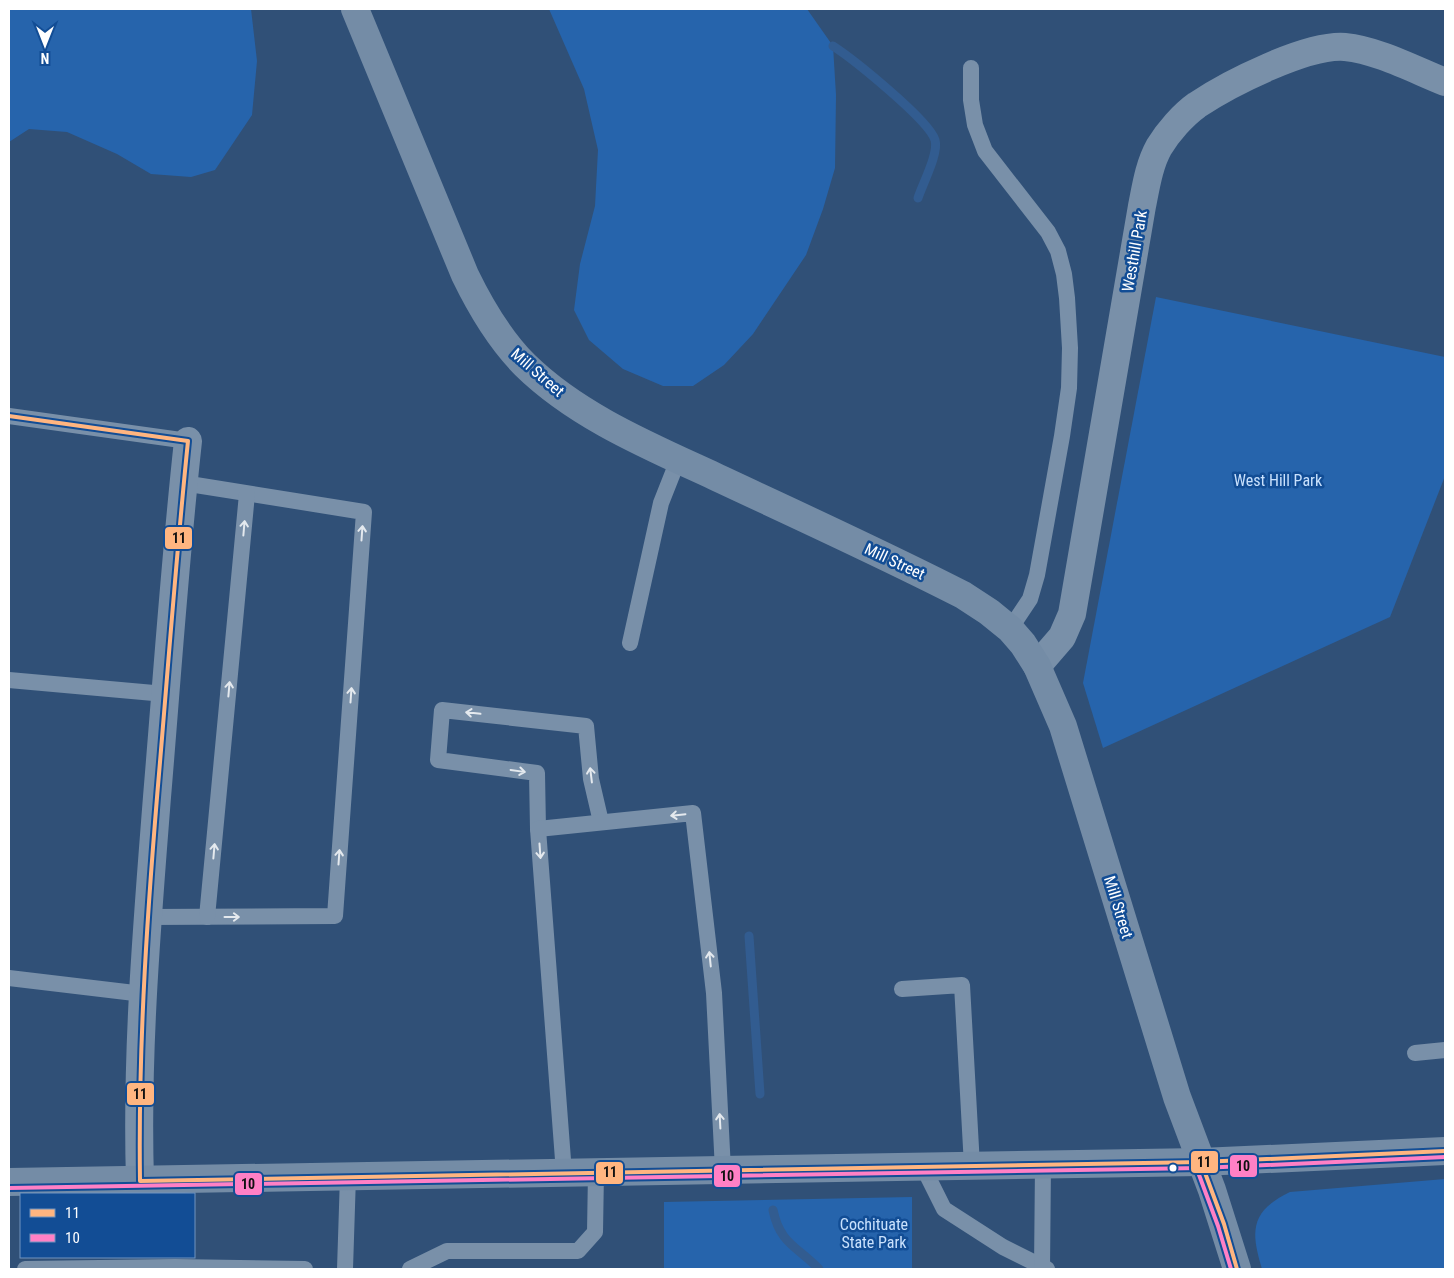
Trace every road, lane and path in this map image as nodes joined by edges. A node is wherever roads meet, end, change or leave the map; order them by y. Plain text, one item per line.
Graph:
1 (355, 9) edge
2 (971, 68) dead end
3 (1445, 82) edge
4 (9, 416) edge
5 (188, 441) joint
6 (678, 460) junction
7 (183, 483) junction
8 (247, 494) junction
9 (1010, 629) junction
10 (630, 643) dead end
11 (1037, 666) junction
12 (9, 680) edge
13 (165, 694) junction
14 (601, 822) junction
15 (538, 829) junction
16 (148, 917) junction
17 (208, 917) junction
18 (9, 978) edge
19 (902, 989) dead end
20 (143, 994) junction
21 (1445, 1050) edge
22 (1415, 1053) dead end
23 (1445, 1151) edge
24 (1201, 1162) junction
25 (1043, 1164) junction
26 (972, 1166) junction
27 (923, 1167) junction
28 (723, 1170) junction
29 (564, 1172) junction
30 (596, 1172) junction
31 (348, 1176) junction
32 (140, 1181) junction
33 (9, 1182) edge
34 (173, 1187) edge
35 (175, 1262) edge
36 (1044, 1268) edge
37 (25, 1269) edge
38 (305, 1269) edge
39 (345, 1269) edge
40 (410, 1269) edge
41 (1237, 1269) edge

1 - 6 street, Mill Street
2 - 9 lane
3 - 11 street, Westhill Park
4 - 5 lane
5 - 7 street
6 - 9 street, Mill Street
6 - 10 lane
7 - 8 lane
7 - 13 street
17 -> 8 lane
17 -> 8 lane
9 - 11 street, Mill Street
11 - 24 street, Mill Street
12 - 13 lane
13 - 16 street
14 - 15 lane
14 -> 15 lane
28 -> 14 lane
15 -> 29 lane
16 - 17 lane
16 - 20 street
18 - 20 lane
19 - 26 lane
20 - 32 street
21 - 22 lane
23 - 24 street
24 - 25 street
24 - 41 street, Mill Street
25 - 26 street
25 - 36 lane
26 - 27 street
27 - 28 street
27 - 36 lane
28 - 30 street
29 - 30 street
29 - 31 street
30 - 40 lane
31 - 34 street
31 - 39 lane
32 - 33 street
32 - 34 street
35 - 37 lane
35 - 38 lane

